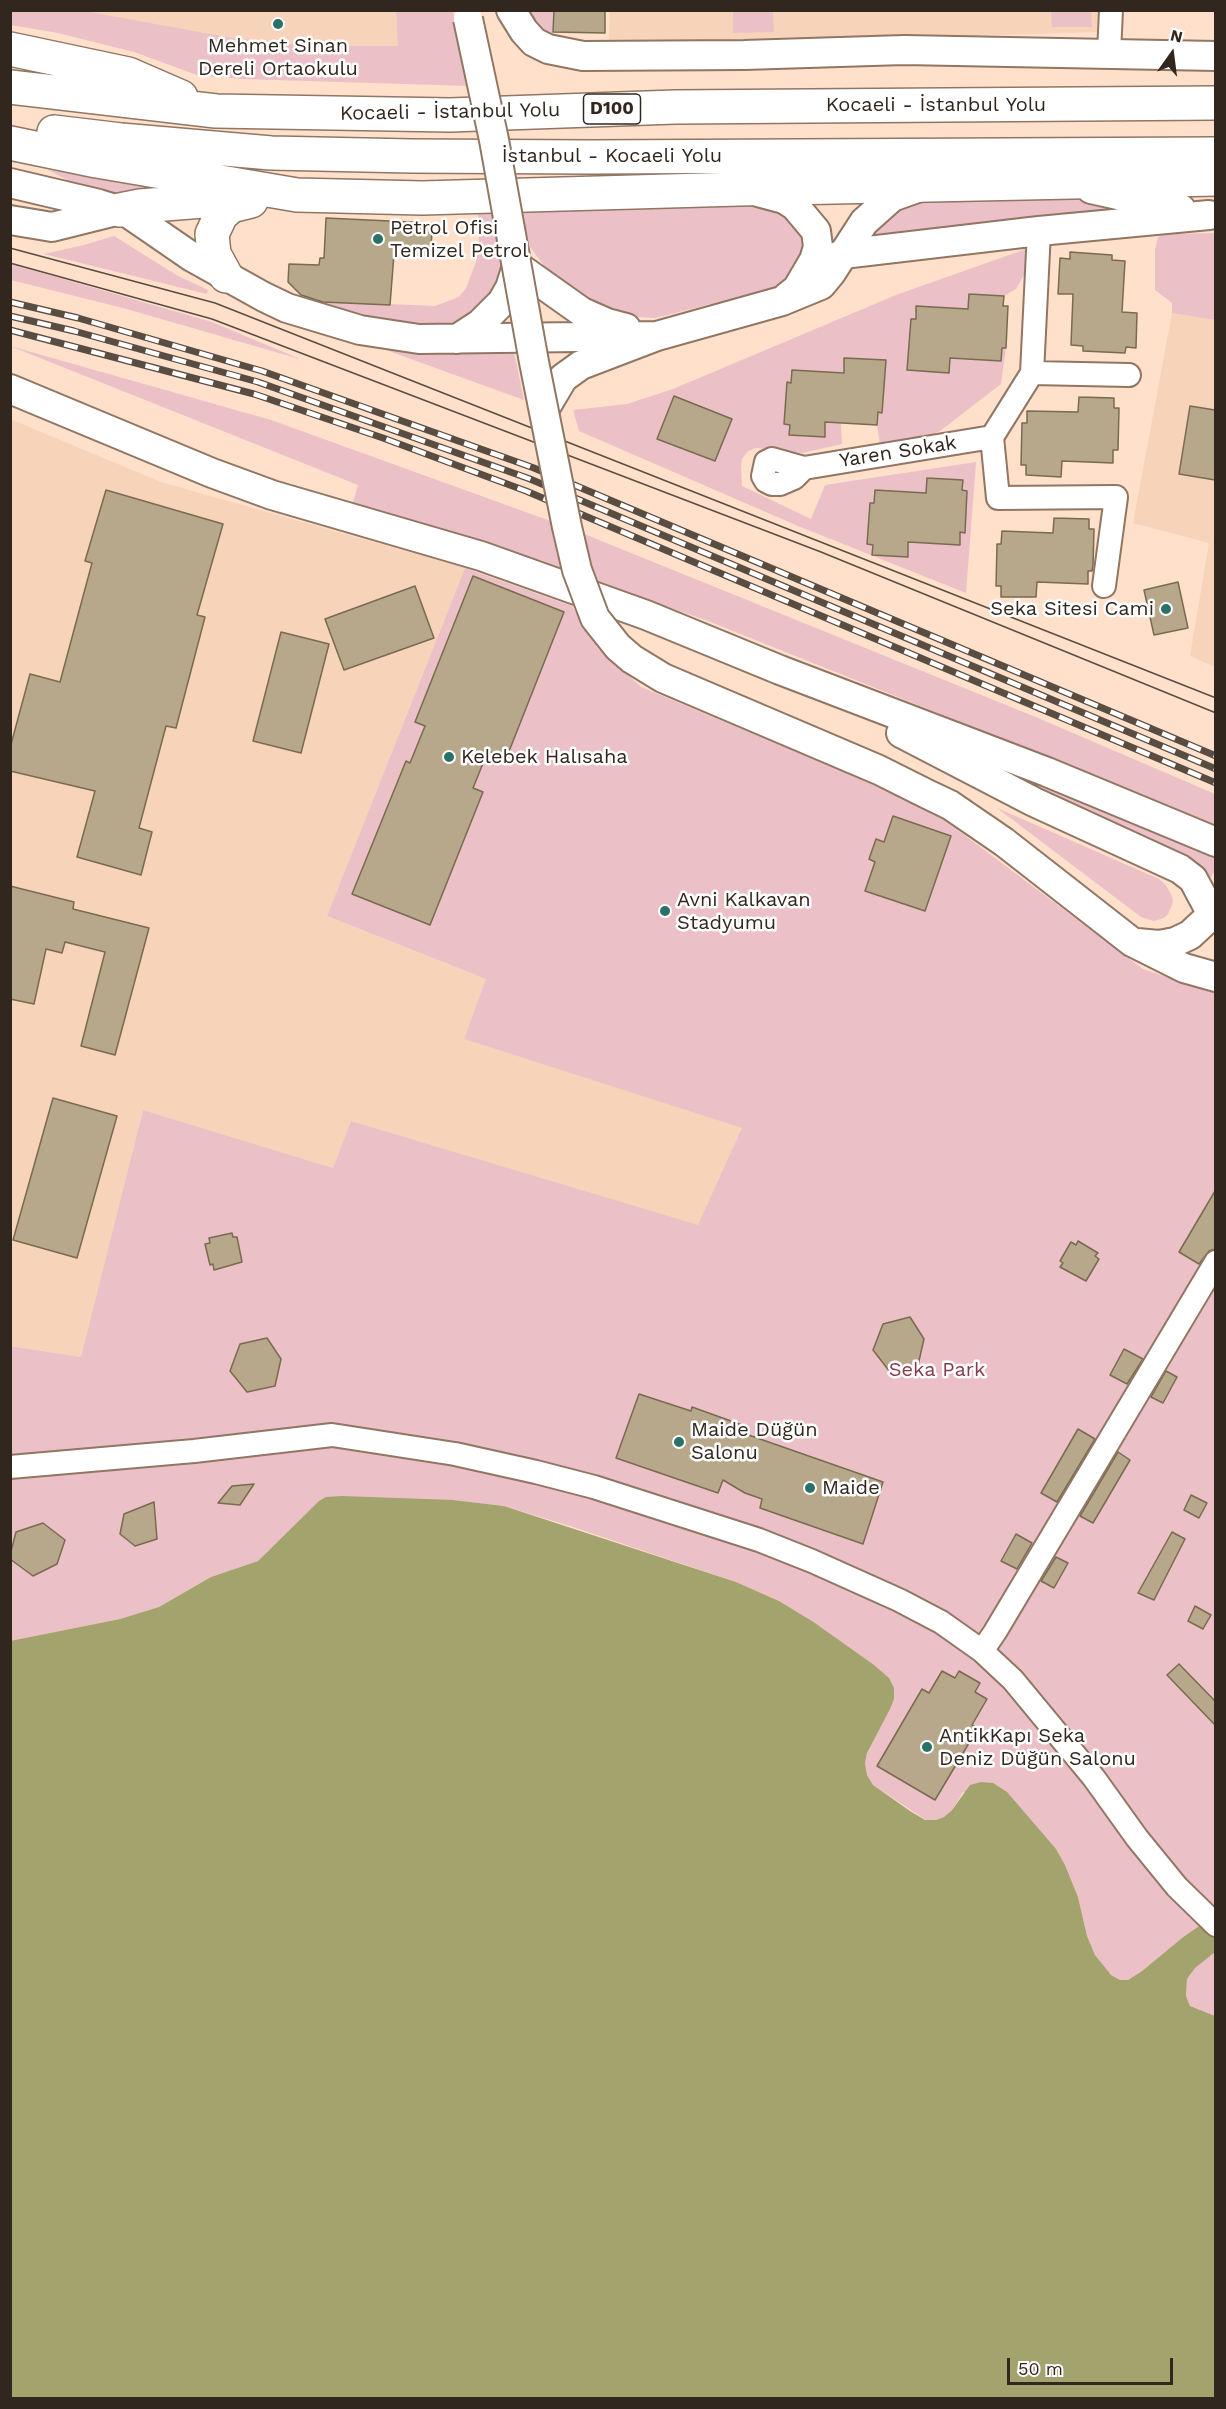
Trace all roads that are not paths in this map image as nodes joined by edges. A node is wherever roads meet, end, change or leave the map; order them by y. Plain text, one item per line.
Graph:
1 (511, 10) edge
2 (1111, 10) edge
3 (467, 15) edge
4 (10, 49) edge
5 (1109, 52) junction
6 (1215, 56) edge
7 (10, 87) edge
8 (1215, 103) edge
9 (216, 111) junction
10 (10, 125) edge
11 (10, 143) edge
12 (1215, 154) edge
13 (1215, 179) edge
14 (1058, 182) junction
15 (10, 183) edge
16 (925, 185) junction
17 (738, 189) junction
18 (297, 195) junction
19 (120, 210) junction
20 (1212, 215) edge
21 (10, 220) edge
22 (1039, 231) junction
23 (843, 254) junction
24 (517, 266) junction
25 (809, 270) junction
26 (226, 276) junction
27 (782, 301) junction
28 (529, 336) junction
29 (657, 336) junction
30 (458, 339) junction
31 (1032, 373) junction
32 (1129, 375) dead end
33 (10, 389) edge
34 (544, 410) junction
35 (992, 437) junction
36 (804, 468) dead end
37 (1104, 586) dead end
38 (780, 670) junction
39 (1215, 842) edge
40 (1210, 908) edge
41 (1132, 942) junction
42 (1215, 968) edge
43 (1215, 977) edge
44 (1215, 1262) edge
45 (10, 1467) edge
46 (982, 1651) junction
47 (1209, 1919) edge

1 - 5 main road
2 - 5 street
3 - 24 main road, bridge
4 - 9 highway
5 - 6 main road
7 - 9 highway, Kocaeli - İstanbul Yolu / D100
8 - 9 highway, Kocaeli - İstanbul Yolu / D100
10 - 12 highway, İstanbul - Kocaeli Yolu
11 - 18 highway
13 - 14 highway
14 - 16 highway
14 - 20 main road
15 - 19 main road
16 - 17 highway
16 - 23 main road
17 - 18 highway
17 - 25 main road
18 - 19 highway
18 - 26 highway
19 - 21 main road
19 - 26 main road
20 - 22 main road
22 - 23 main road
22 - 31 street
23 - 25 main road
23 - 27 main road
24 - 28 main road, bridge
24 - 29 main road
24 - 30 main road
25 - 27 main road
26 - 30 main road
27 - 29 main road
28 - 29 main road
28 - 30 main road
28 - 34 main road, bridge
29 - 34 main road
31 - 32 street
31 - 35 street
33 - 38 main road
34 - 41 main road, bridge
35 - 36 street, Yaren Sokak
35 - 37 street
38 - 39 main road
38 - 40 main road
40 - 41 main road
40 - 42 main road
41 - 43 main road
44 - 46 street
45 - 46 street
46 - 47 street

